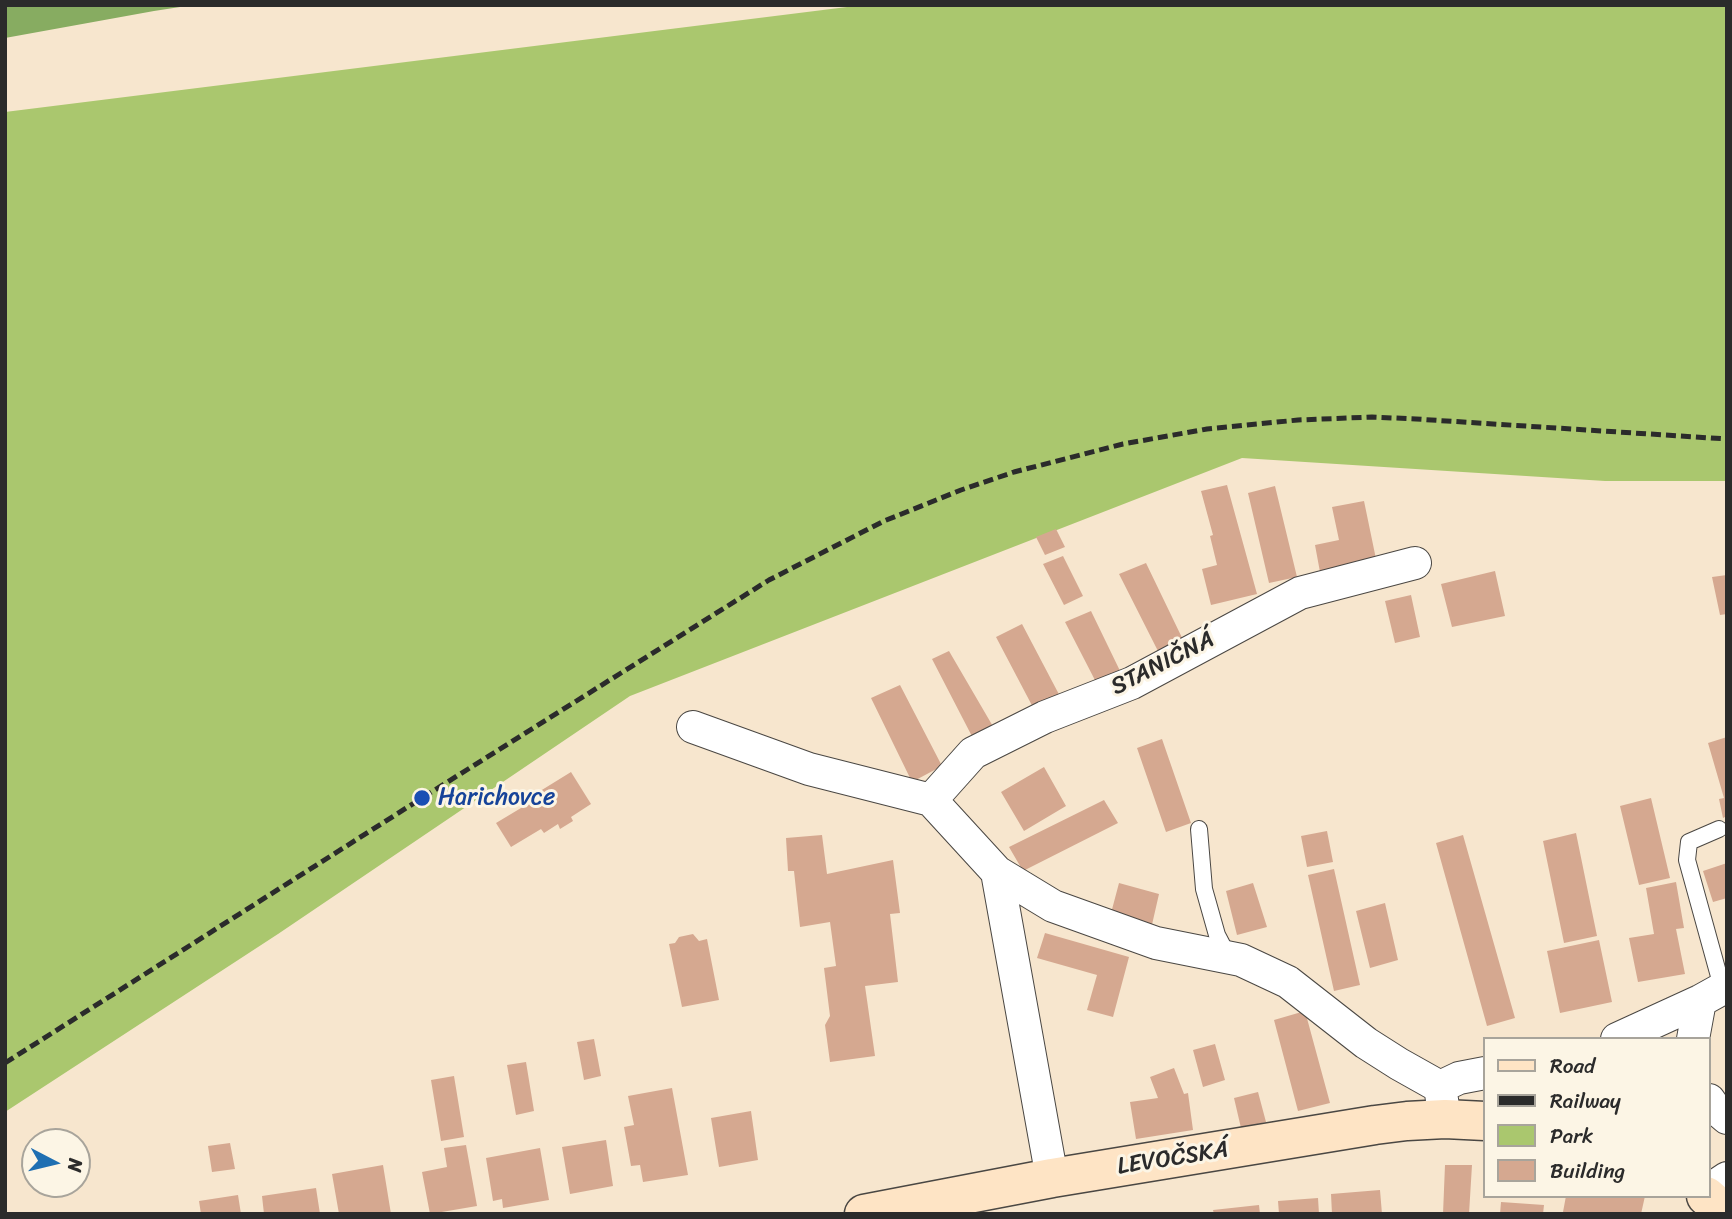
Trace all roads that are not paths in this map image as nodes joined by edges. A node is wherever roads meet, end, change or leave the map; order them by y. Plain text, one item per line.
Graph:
1 (1415, 563) dead end
2 (693, 727) dead end
3 (931, 800) junction
4 (1199, 829) dead end
5 (1719, 829) dead end
6 (997, 872) junction
7 (1229, 958) junction
8 (1716, 991) edge
9 (1621, 1037) edge
10 (1694, 1037) edge
11 (1484, 1073) edge
12 (1442, 1103) junction
13 (1711, 1103) edge
14 (1727, 1118) edge
15 (1484, 1121) edge
16 (1052, 1178) junction
17 (1727, 1178) edge
18 (1711, 1189) edge
19 (1708, 1198) edge
20 (863, 1214) edge
21 (1727, 1214) edge

1 - 3 street, STANIČNÁ
2 - 3 street
3 - 6 street
4 - 7 lane
5 - 8 lane
6 - 7 street
6 - 16 street
7 - 12 street
8 - 9 street
8 - 10 street
11 - 12 street
12 - 15 main road, LEVOČSKÁ
12 - 16 main road, LEVOČSKÁ
13 - 14 street
16 - 20 main road, LEVOČSKÁ
17 - 18 street
19 - 21 main road

